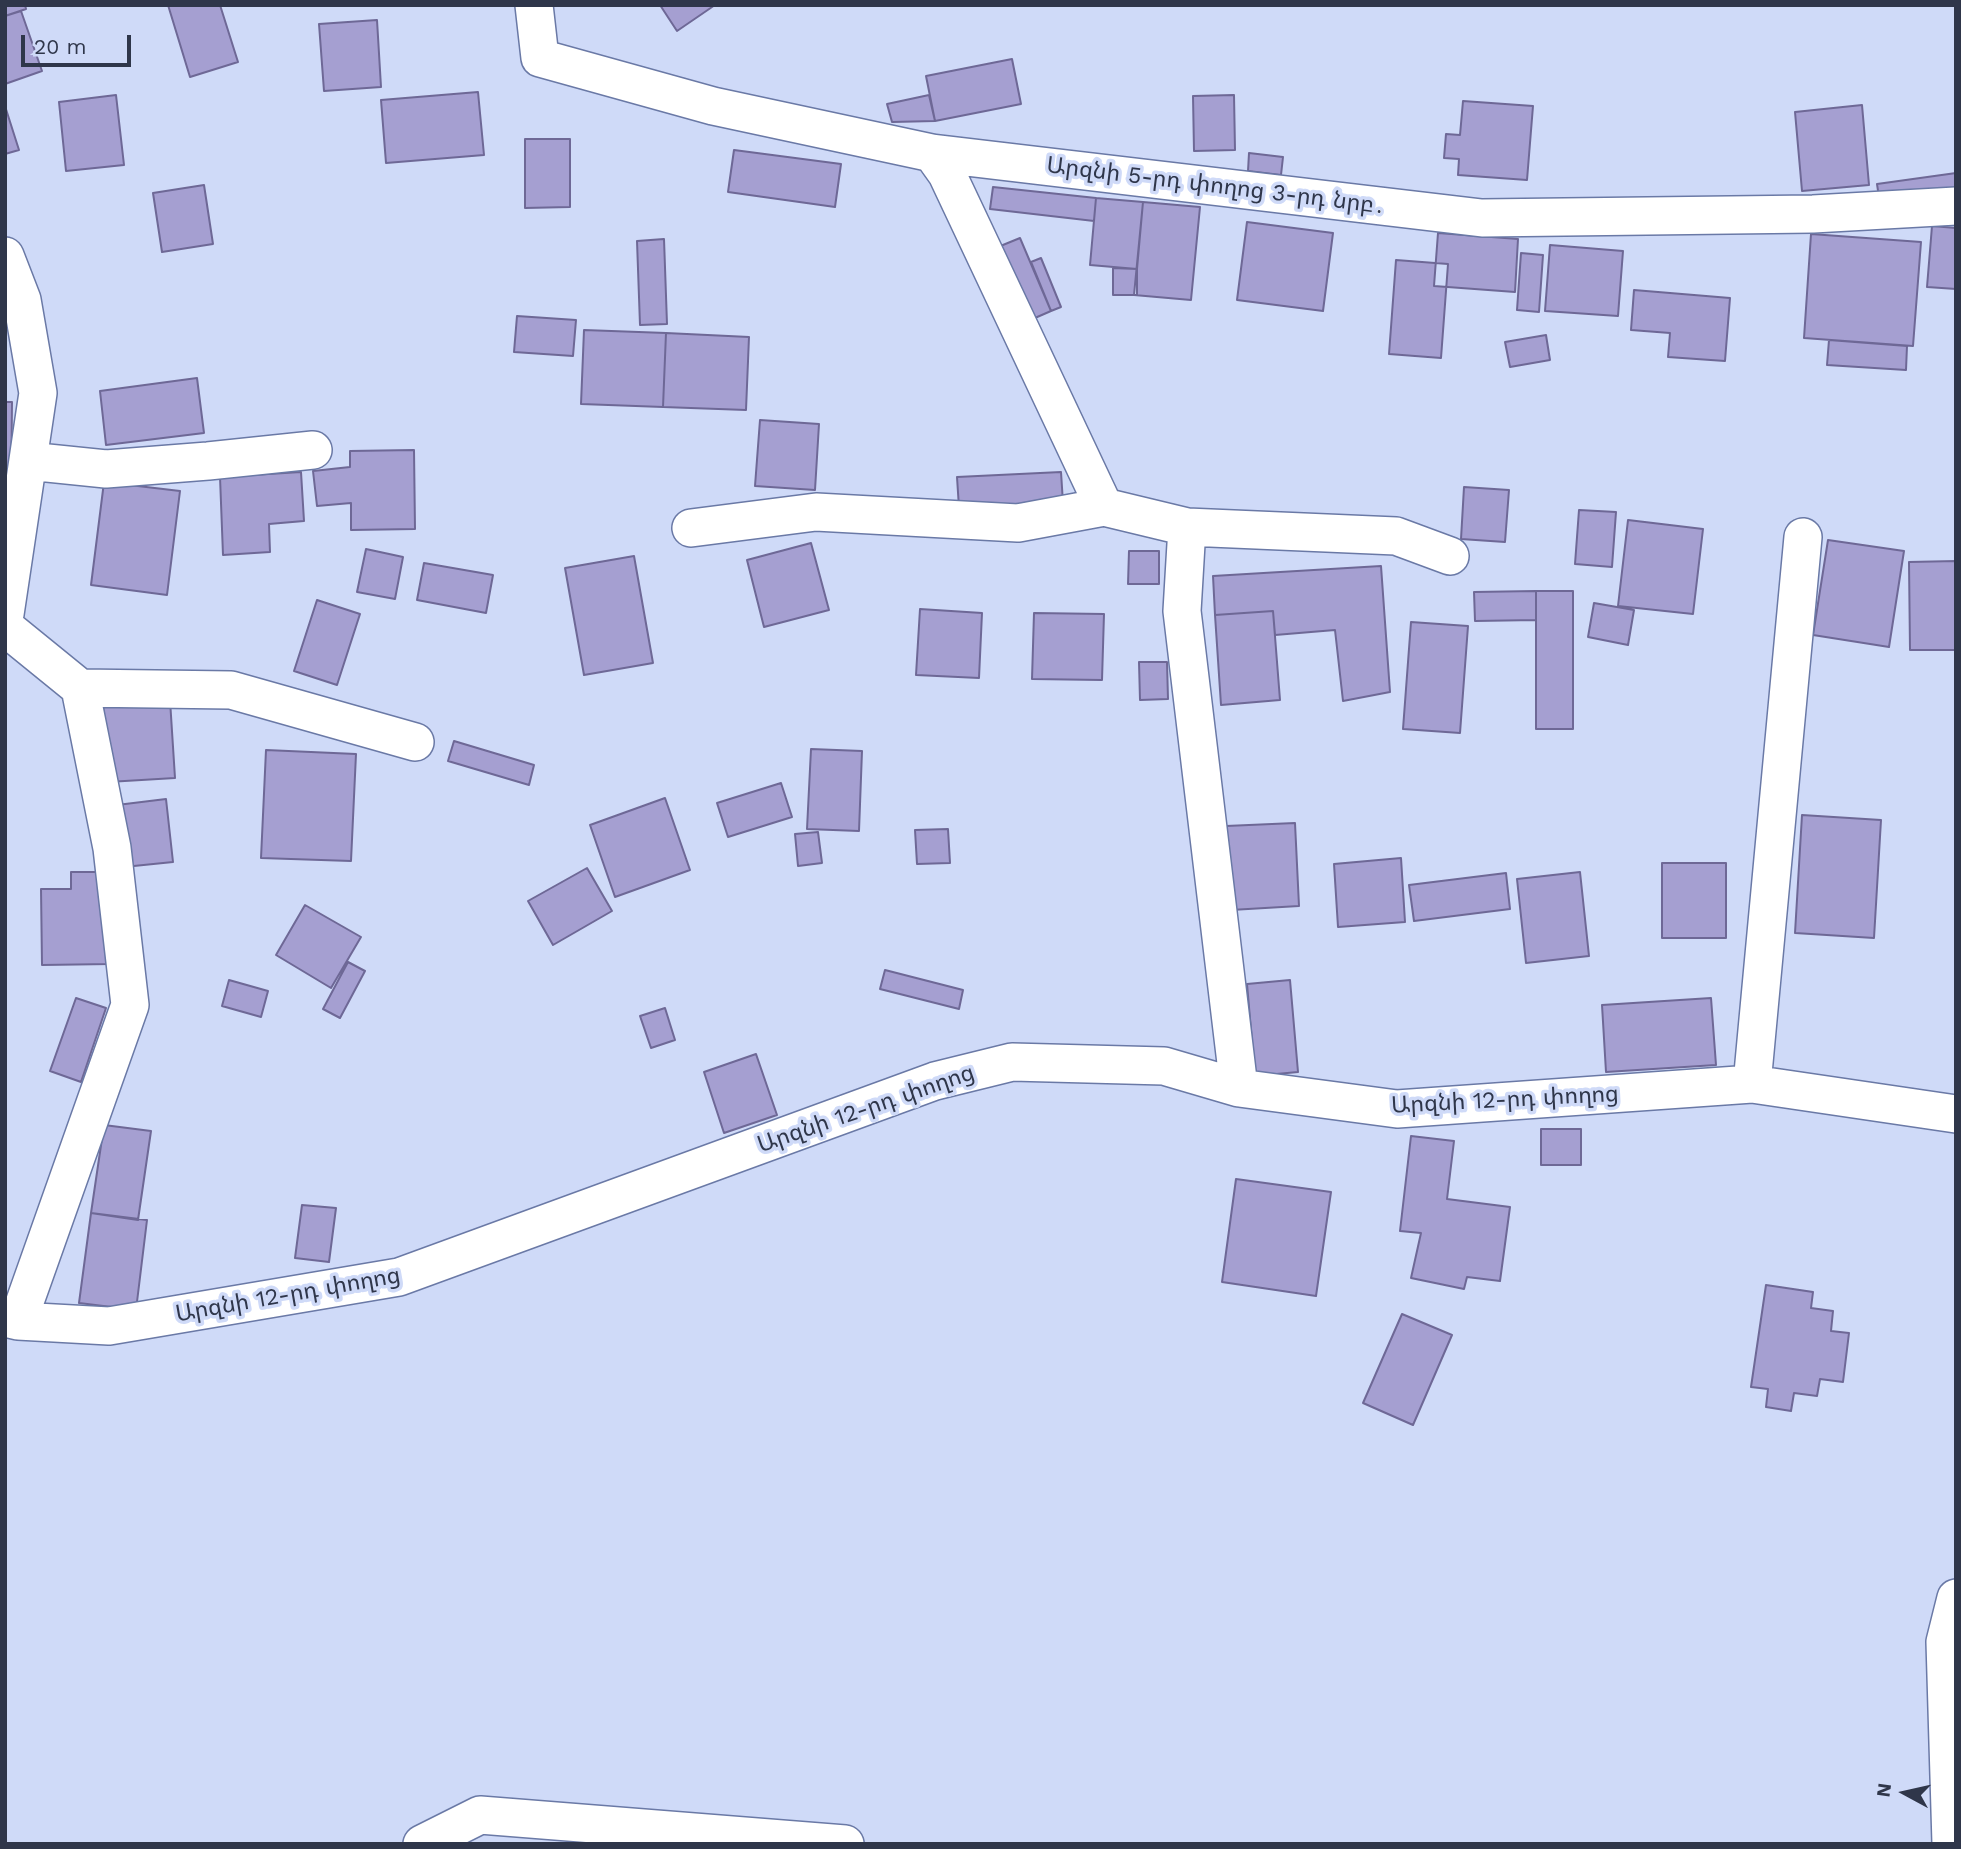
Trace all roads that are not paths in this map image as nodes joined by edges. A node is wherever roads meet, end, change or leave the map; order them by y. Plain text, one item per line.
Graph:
1 (534, 5) edge
2 (932, 153) junction
3 (1956, 206) edge
4 (5, 256) edge
5 (313, 450) dead end
6 (28, 461) junction
7 (1104, 507) junction
8 (1187, 527) junction
9 (691, 528) dead end
10 (1803, 537) dead end
11 (1450, 556) dead end
12 (5, 614) edge
13 (5, 627) edge
14 (80, 688) junction
15 (415, 742) dead end
16 (1752, 1084) junction
17 (1239, 1088) junction
18 (1956, 1114) edge
19 (12, 1320) edge
20 (1956, 1598) edge
21 (422, 1844) edge
22 (845, 1844) edge
23 (1951, 1844) edge

1 - 2 street, Արզնի 5-րդ փողոց 3-րդ նրբ․
2 - 3 street, Արզնի 5-րդ փողոց 3-րդ նրբ․
2 - 7 street
4 - 6 street
5 - 6 street
6 - 12 street
7 - 8 street
7 - 9 street
8 - 11 street
8 - 17 street
10 - 16 street
13 - 14 street
14 - 15 street
14 - 19 street
16 - 17 street, Արզնի 12-րդ փողոց
16 - 18 street, Արզնի 12-րդ փողոց
17 - 19 street, Արզնի 12-րդ փողոց
20 - 23 street
21 - 22 street

